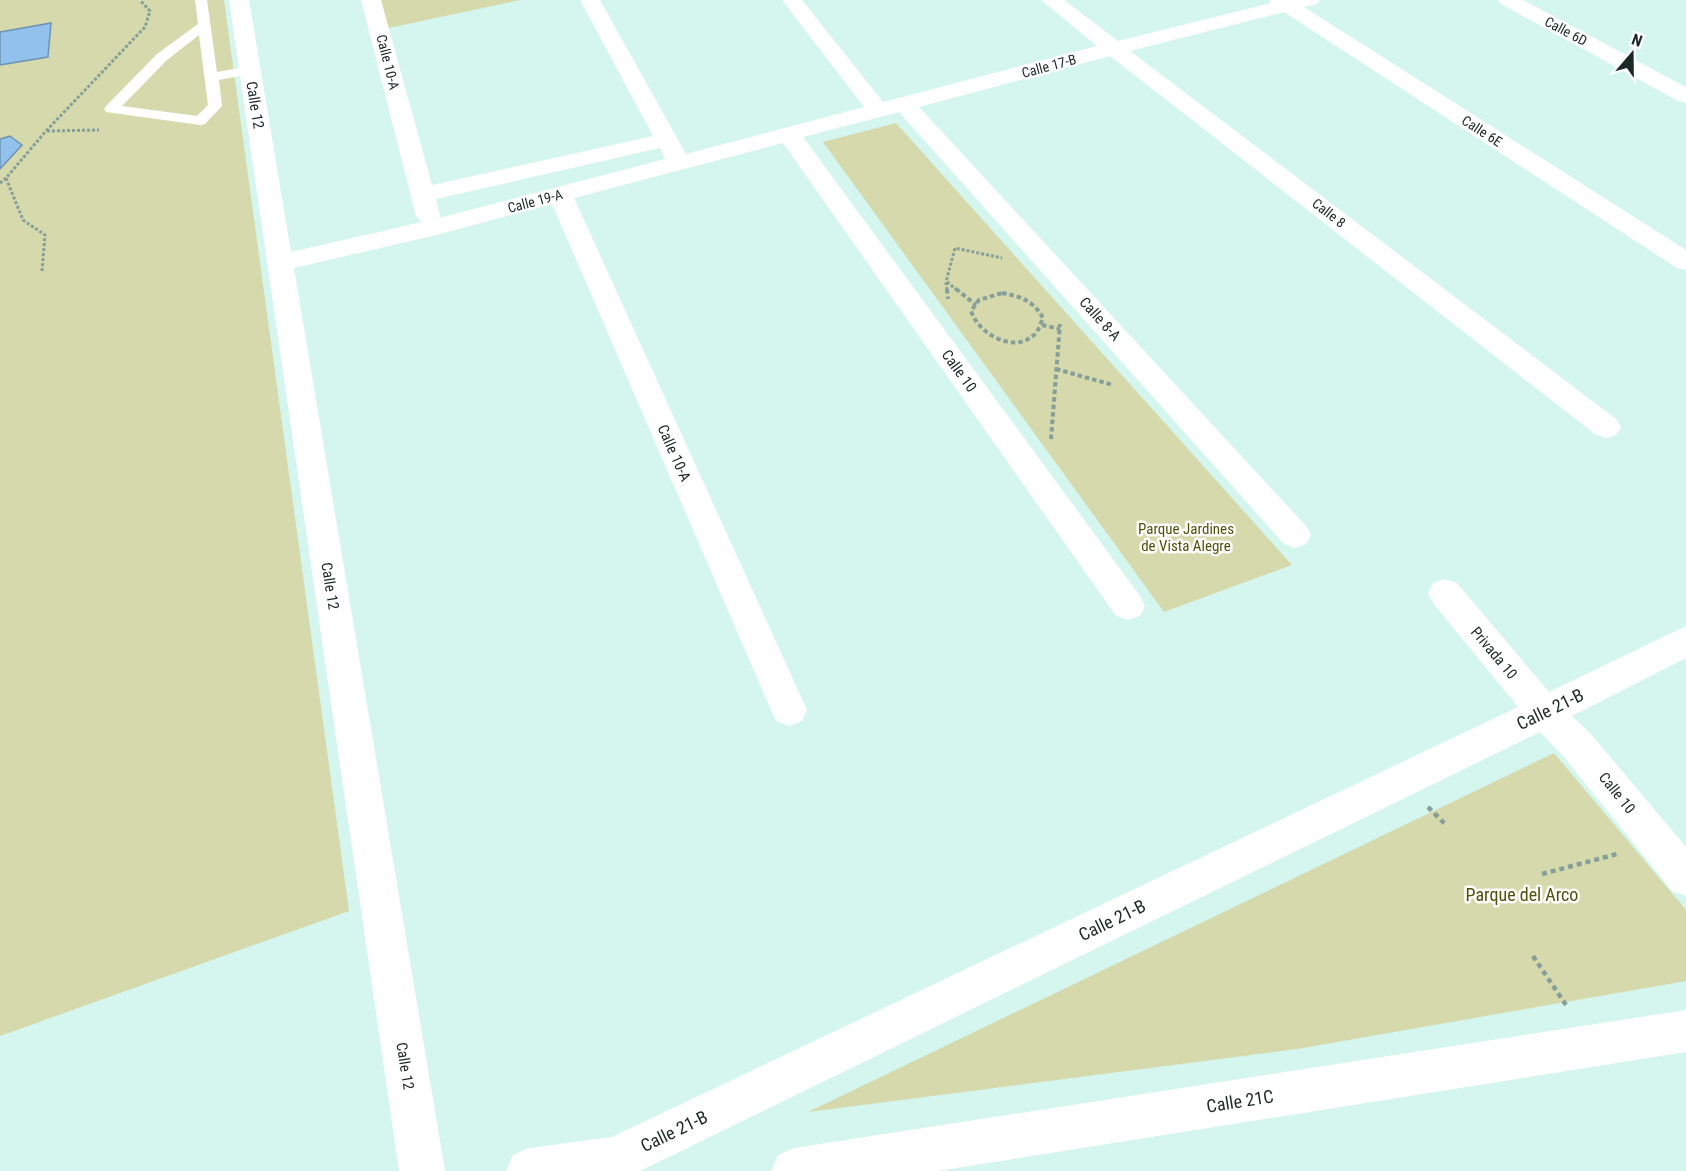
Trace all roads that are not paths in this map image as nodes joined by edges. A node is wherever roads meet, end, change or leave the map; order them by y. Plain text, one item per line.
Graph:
1 (201, 0) edge
2 (239, 0) edge
3 (371, 0) edge
4 (590, 0) edge
5 (792, 0) edge
6 (1051, 0) edge
7 (1509, 0) edge
8 (1292, 2) edge
9 (204, 25) junction
10 (1115, 48) junction
11 (250, 73) junction
12 (212, 81) junction
13 (1686, 96) edge
14 (904, 104) junction
15 (878, 111) junction
16 (790, 136) junction
17 (666, 140) junction
18 (679, 163) junction
19 (422, 195) junction
20 (560, 195) junction
21 (432, 228) junction
22 (1686, 262) edge
23 (280, 263) junction
24 (1606, 427) dead end
25 (1295, 535) dead end
26 (1445, 593) dead end
27 (1128, 606) dead end
28 (1686, 641) edge
29 (789, 710) dead end
30 (1544, 712) junction
31 (1686, 877) edge
32 (1686, 1031) edge
33 (422, 1171) edge
34 (529, 1171) edge
35 (794, 1171) edge

1 - 9 lane
2 - 11 street, Calle 12
3 - 19 street, Calle 10-A
4 - 17 street
5 - 15 street
6 - 10 street, Calle 8
7 - 13 street, Calle 6D
8 - 10 street, Calle 17-B
8 - 22 street, Calle 6E
9 - 12 lane
9 - 12 lane
10 - 14 street, Calle 17-B
10 - 24 street, Calle 8
11 - 12 lane
11 - 23 street, Calle 12
14 - 15 street, Calle 17-B
14 - 25 street, Calle 8-A
15 - 16 street, Calle 17-B
16 - 18 street, Calle 19-A
16 - 27 street, Calle 10
17 - 18 street
17 - 19 street
18 - 20 street, Calle 19-A
19 - 21 street, Calle 10-A
20 - 21 street, Calle 19-A
20 - 29 street, Calle 10-A
21 - 23 street, Calle 19-A
23 - 33 street, Calle 12
26 - 30 street, Privada 10
28 - 30 street, Calle 21-B
30 - 31 street, Calle 10
30 - 34 street, Calle 21-B
32 - 35 street, Calle 21C

